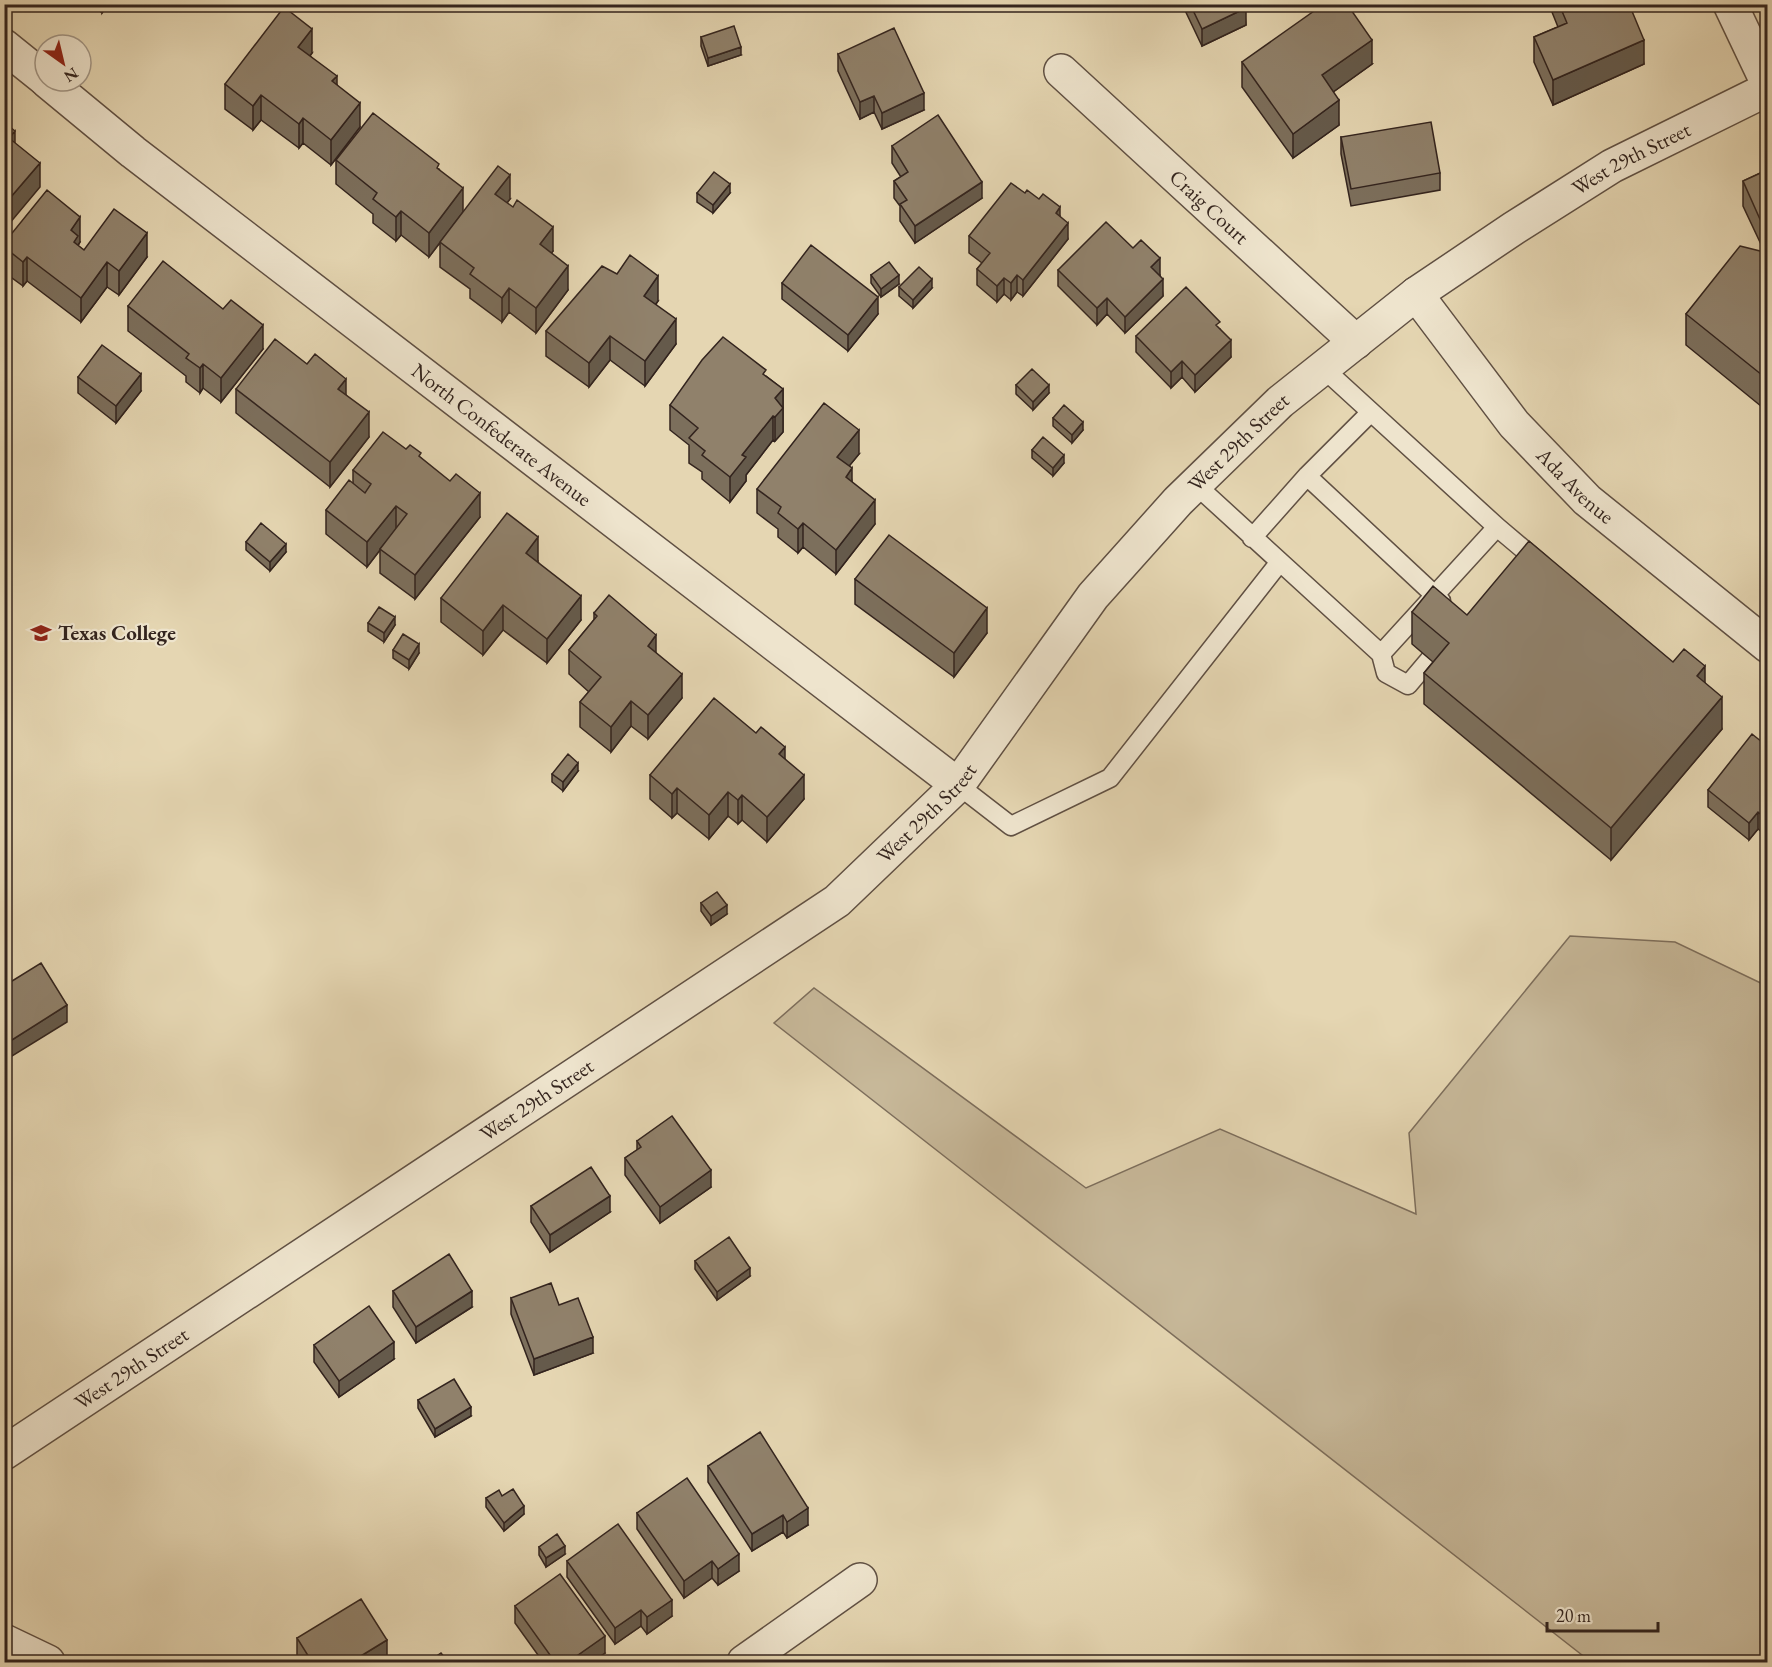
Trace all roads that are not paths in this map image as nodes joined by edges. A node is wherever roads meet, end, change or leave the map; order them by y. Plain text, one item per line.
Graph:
1 (1730, 4) edge
2 (4, 46) edge
3 (33, 69) edge
4 (1061, 71) dead end
5 (1767, 84) edge
6 (1767, 89) edge
7 (62, 93) edge
8 (1416, 294) junction
9 (1356, 342) junction
10 (1323, 368) junction
11 (1370, 413) junction
12 (1307, 476) junction
13 (1196, 485) junction
14 (1497, 527) junction
15 (1252, 538) junction
16 (1279, 563) junction
17 (1552, 573) edge
18 (1433, 595) junction
19 (1457, 614) edge
20 (1767, 646) edge
21 (1381, 654) junction
22 (1431, 659) edge
23 (958, 785) junction
24 (4, 1454) edge
25 (860, 1580) dead end
26 (4, 1641) edge
27 (48, 1662) edge
28 (744, 1662) edge

1 - 5 street
2 - 3 street, North Confederate Avenue
4 - 9 street, Craig Court
6 - 8 street, West 29th Street
7 - 23 street, North Confederate Avenue
8 - 9 street, West 29th Street
8 - 20 street, Ada Avenue
9 - 10 street, West 29th Street
10 - 11 lane
10 - 13 street, West 29th Street
11 - 12 lane
11 - 14 lane
12 - 15 lane
12 - 18 lane
13 - 15 lane
13 - 23 street, West 29th Street
14 - 17 lane
14 - 18 lane
15 - 16 lane
16 - 21 lane
16 - 23 lane
18 - 19 lane
18 - 21 lane
21 - 22 lane
23 - 24 street, West 29th Street
25 - 28 street
26 - 27 street

